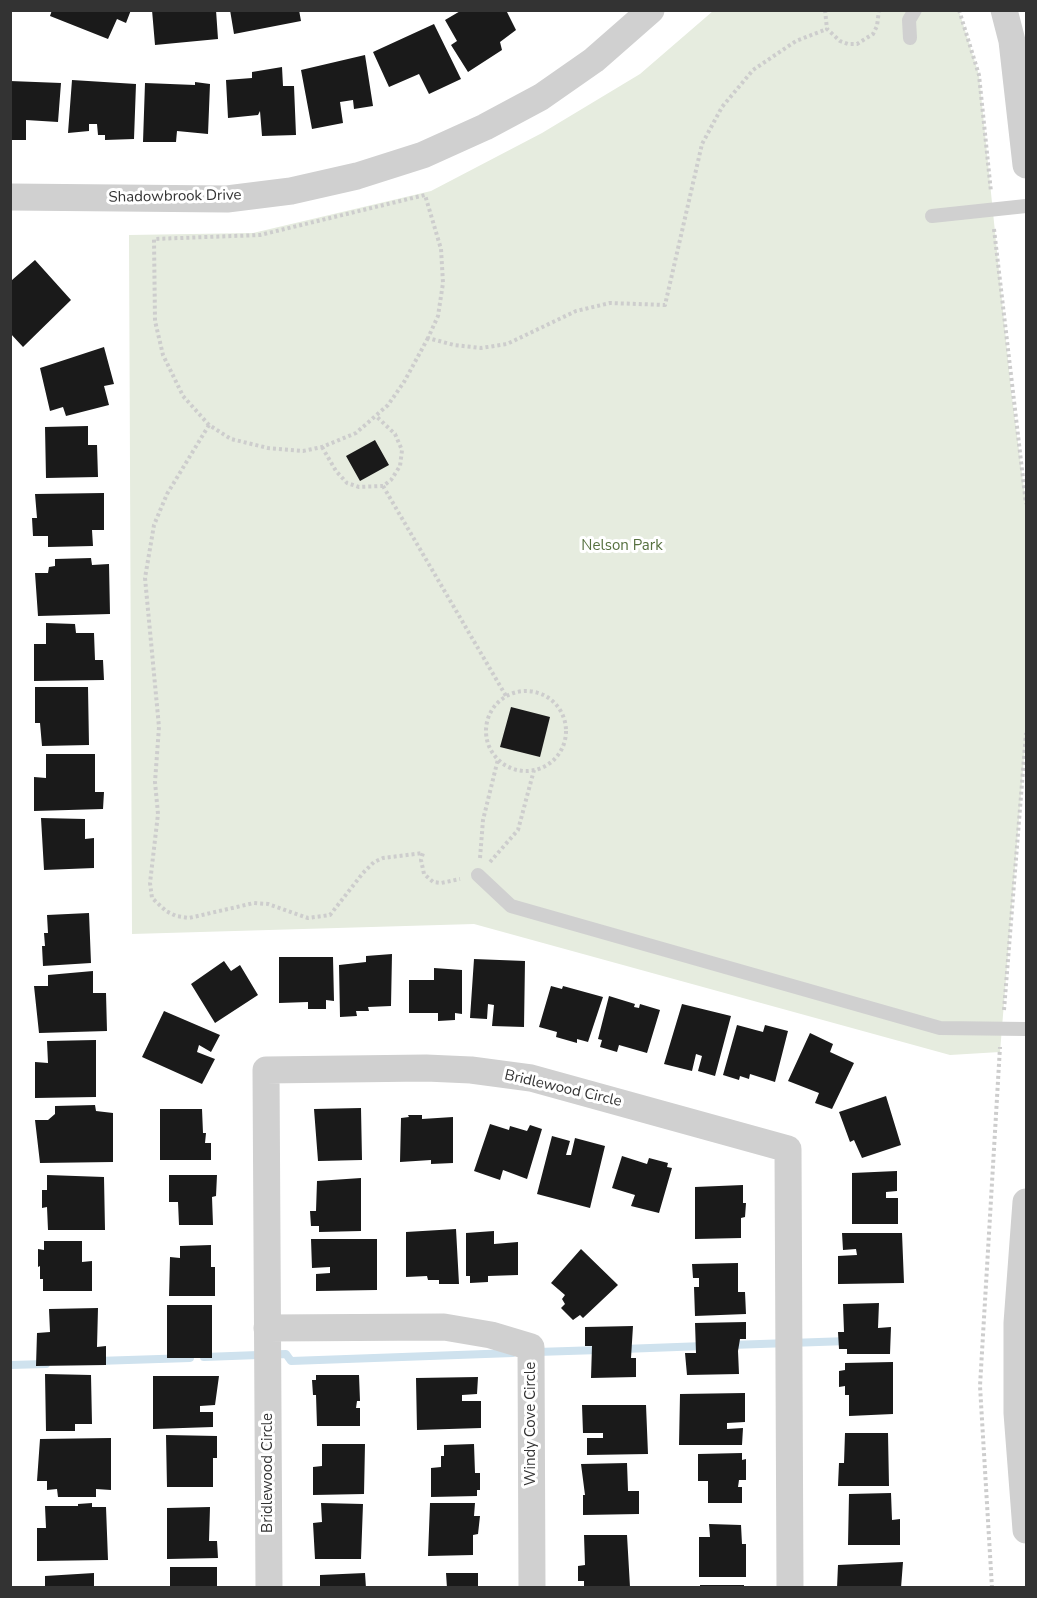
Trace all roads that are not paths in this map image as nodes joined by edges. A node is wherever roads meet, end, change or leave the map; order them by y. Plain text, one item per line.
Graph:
1 (651, 10) edge
2 (915, 10) edge
3 (1004, 10) edge
4 (910, 38) dead end
5 (1026, 165) edge
6 (10, 197) edge
7 (1026, 206) edge
8 (932, 216) dead end
9 (478, 875) road end
10 (1026, 1029) edge
11 (1026, 1202) edge
12 (267, 1328) junction
13 (1026, 1530) edge
14 (268, 1587) edge
15 (532, 1587) edge
16 (790, 1587) edge

1 - 6 street, Shadowbrook Drive
2 - 4 lane
3 - 5 street
7 - 8 lane
9 - 10 lane
11 - 13 street
12 - 14 street, Bridlewood Circle
12 - 15 street, Windy Cove Circle
12 - 16 street, Bridlewood Circle

